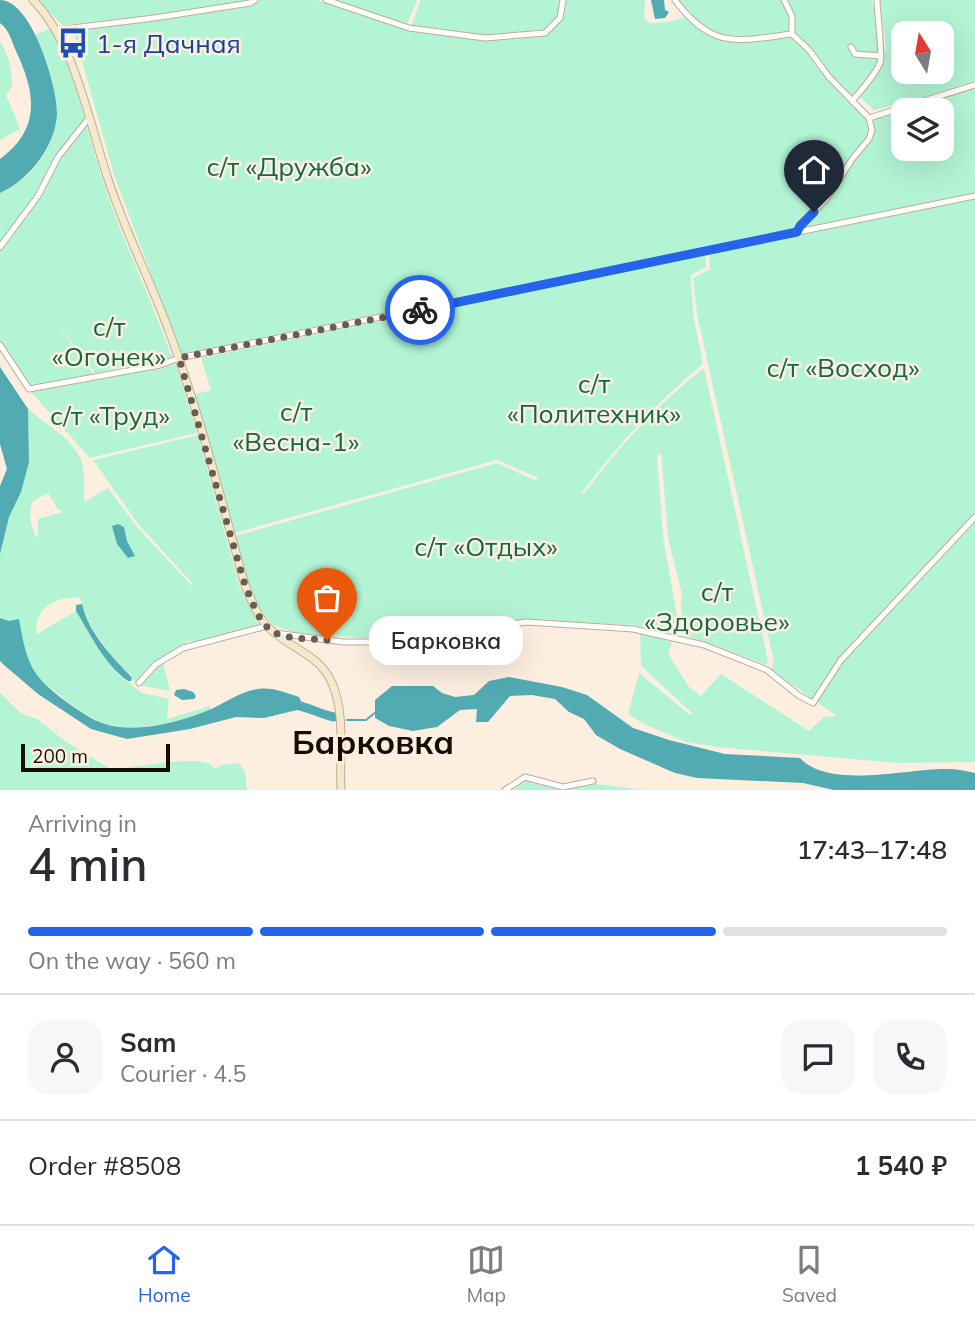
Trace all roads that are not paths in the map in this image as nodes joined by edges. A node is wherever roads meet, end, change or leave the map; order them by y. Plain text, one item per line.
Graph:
1 (33, 0) edge
2 (256, 0) edge
3 (326, 0) edge
4 (563, 0) edge
5 (675, 0) edge
6 (784, 0) edge
7 (877, 0) edge
8 (56, 30) junction
9 (792, 34) junction
10 (851, 47) dead end
11 (881, 55) junction
12 (975, 86) edge
13 (852, 101) junction
14 (89, 118) junction
15 (869, 118) junction
16 (975, 195) edge
17 (797, 232) junction
18 (0, 247) edge
19 (0, 345) edge
20 (179, 358) junction
21 (975, 517) edge
22 (267, 626) junction
23 (275, 633) junction
24 (139, 683) dead end
25 (593, 781) dead end
26 (341, 790) edge
27 (505, 790) edge

1 - 8 main road
2 - 8 street
3 - 4 street
5 - 9 street
6 - 9 street
7 - 11 street
8 - 14 main road
9 - 13 street
10 - 11 street
11 - 13 street
12 - 15 street
13 - 15 street
14 - 18 street
14 - 20 main road
15 - 17 street
16 - 17 street
17 - 20 street
19 - 20 street
20 - 22 main road
21 - 23 street
22 - 23 main road
22 - 24 street
23 - 26 main road
25 - 27 street

